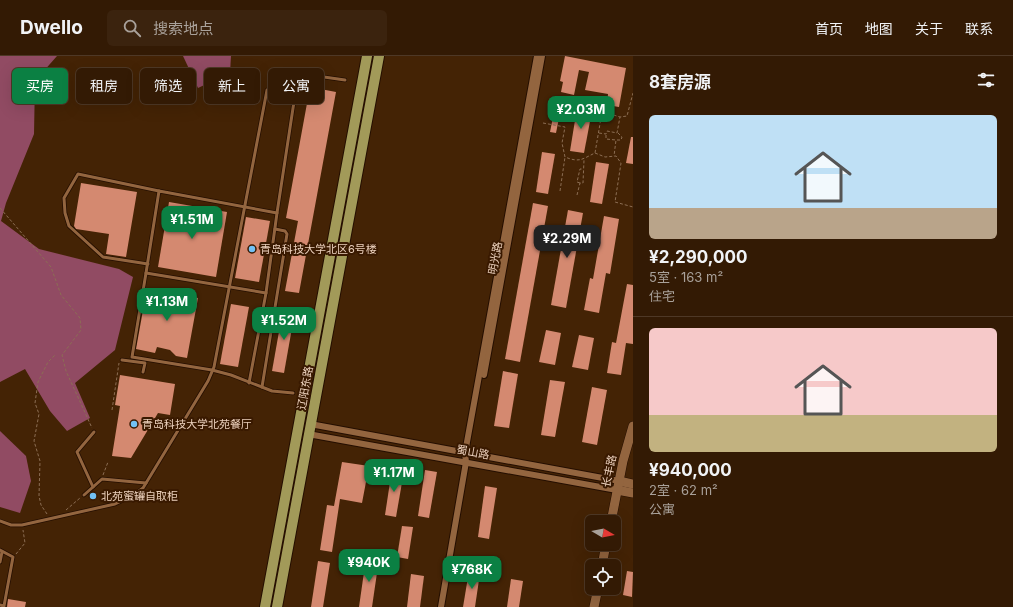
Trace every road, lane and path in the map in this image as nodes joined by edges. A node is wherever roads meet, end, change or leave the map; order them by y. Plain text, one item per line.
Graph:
1 (367, 56) edge
2 (379, 56) edge
3 (537, 56) edge
4 (542, 56) edge
5 (324, 76) edge
6 (345, 80) dead end
7 (268, 90) edge
8 (633, 93) edge
9 (294, 104) edge
10 (620, 117) junction
11 (543, 123) dead end
12 (598, 133) junction
13 (617, 133) junction
14 (606, 134) junction
15 (616, 140) junction
16 (595, 153) junction
17 (614, 156) junction
18 (566, 157) junction
19 (584, 159) junction
20 (583, 169) junction
21 (580, 183) junction
22 (159, 191) junction
23 (560, 191) dead end
24 (577, 195) dead end
25 (244, 207) junction
26 (633, 207) edge
27 (0, 208) edge
28 (277, 213) junction
29 (275, 229) junction
30 (148, 264) junction
31 (146, 273) junction
32 (230, 287) junction
33 (266, 293) junction
34 (55, 355) dead end
35 (122, 360) joint
36 (212, 370) junction
37 (143, 372) dead end
38 (249, 382) junction
39 (262, 387) junction
40 (293, 393) dead end
41 (112, 410) dead end
42 (633, 426) edge
43 (309, 429) junction
44 (94, 432) joint
45 (467, 453) junction
46 (108, 462) dead end
47 (466, 462) junction
48 (102, 479) junction
49 (146, 483) junction
50 (633, 484) edge
51 (618, 486) junction
52 (93, 487) junction
53 (633, 493) edge
54 (84, 495) joint
55 (612, 515) edge
56 (58, 516) junction
57 (50, 520) junction
58 (0, 521) edge
59 (23, 529) dead end
60 (1, 551) edge
61 (13, 557) junction
62 (0, 562) edge
63 (597, 595) edge
64 (0, 605) edge
65 (265, 607) edge
66 (277, 607) edge
67 (441, 607) edge
68 (594, 607) edge

1 - 65 main road, 辽阳东路
2 - 43 main road, 辽阳东路
3 - 45 street, 明光路
4 - 45 street, 明光路
5 - 6 lane
7 - 25 lane
8 - 10 path
9 - 28 lane
10 - 12 path
10 - 13 path
11 - 18 path
12 - 14 path
12 - 16 path
13 - 14 path
13 - 15 path
14 - 15 path
15 - 17 path
16 - 17 path
16 - 19 path
17 - 26 path
18 - 19 path
18 - 23 path
19 - 20 path
20 - 21 path
20 - 21 path
21 - 24 path
22 - 25 lane
22 - 30 lane
22 - 30 lane
25 - 28 lane
25 - 32 lane
27 - 44 path
28 - 29 lane
29 - 33 lane
29 - 39 lane
30 - 31 lane
31 - 32 lane
31 - 36 lane
32 - 33 lane
32 - 36 lane
33 - 38 lane
34 - 57 path
35 - 37 lane
35 - 41 path
36 - 38 lane
36 - 49 lane
38 - 39 lane
39 - 40 lane
42 - 51 street, 长丰路
43 - 45 street, 蜀山路
43 - 47 street, 蜀山路
43 - 66 main road, 辽阳东路
44 - 52 lane
45 - 47 street, 明光路
45 - 51 street, 蜀山路
46 - 48 path
47 - 51 street, 蜀山路
47 - 67 street, 明光路
48 - 49 lane
48 - 52 lane
49 - 56 lane
50 - 51 street, 蜀山路
51 - 53 street, 蜀山路
51 - 55 street, 长丰路
52 - 54 lane
54 - 56 path
56 - 57 lane
57 - 58 lane
59 - 61 path
60 - 61 lane
60 - 62 lane
61 - 64 lane
63 - 68 street

